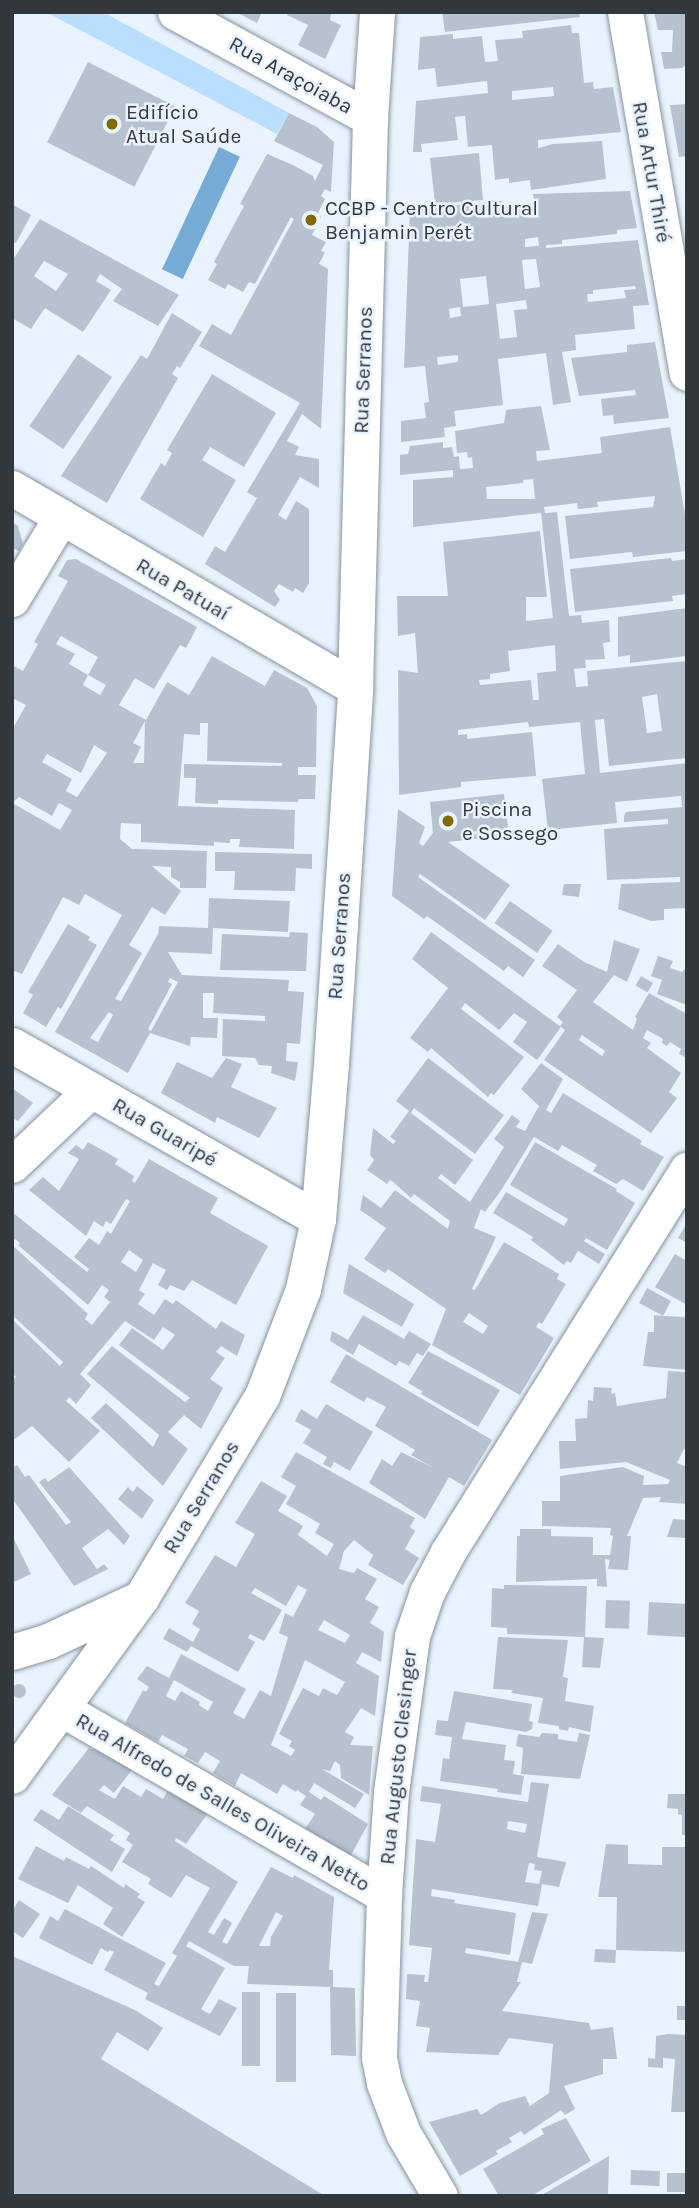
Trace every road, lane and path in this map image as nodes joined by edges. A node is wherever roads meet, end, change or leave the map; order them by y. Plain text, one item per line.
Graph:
1 (175, 12) edge
2 (377, 12) edge
3 (625, 12) edge
4 (370, 118) junction
5 (687, 373) edge
6 (12, 488) edge
7 (61, 517) junction
8 (12, 599) edge
9 (355, 688) junction
10 (12, 1045) edge
11 (91, 1090) junction
12 (12, 1165) edge
13 (687, 1170) edge
14 (318, 1219) junction
15 (141, 1598) junction
16 (12, 1652) edge
17 (62, 1709) junction
18 (12, 1776) edge
19 (383, 1895) junction
20 (440, 2196) edge

1 - 4 street, Rua Araçoiaba
2 - 4 street, Rua Serranos
3 - 5 street, Rua Artur Thiré
4 - 9 street, Rua Serranos
6 - 7 street, Rua Patuaí
7 - 8 street
7 - 9 street, Rua Patuaí
9 - 14 street, Rua Serranos
10 - 11 street, Rua Guaripé
11 - 12 street
11 - 14 street, Rua Guaripé
13 - 19 street, Rua Augusto Clesinger
14 - 15 street, Rua Serranos
15 - 16 street
15 - 17 street, Rua Serranos
17 - 18 street, Rua Serranos
17 - 19 street, Rua Alfredo de Salles Oliveira Netto
19 - 20 street, Rua Augusto Clesinger

